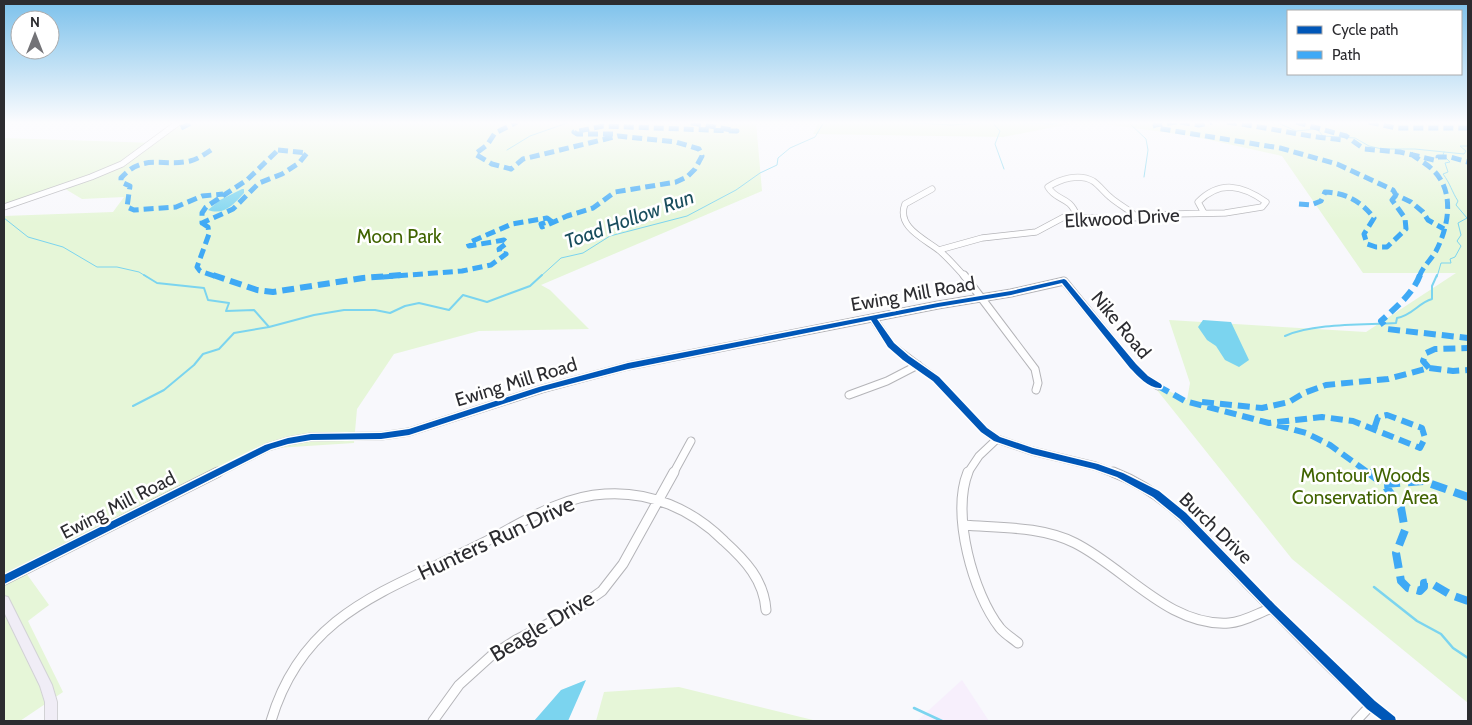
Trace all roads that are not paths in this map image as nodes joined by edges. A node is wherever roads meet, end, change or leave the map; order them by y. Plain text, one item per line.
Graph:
1 (136, 156) edge
2 (932, 189) dead end
3 (4, 207) edge
4 (1204, 213) junction
5 (1077, 216) junction
6 (1138, 218) junction
7 (939, 250) junction
8 (1064, 281) joint
9 (981, 298) junction
10 (873, 318) junction
11 (918, 365) junction
12 (1158, 386) dead end
13 (1036, 390) dead end
14 (849, 395) dead end
15 (997, 439) junction
16 (691, 441) dead end
17 (659, 500) junction
18 (963, 525) junction
19 (4, 580) edge
20 (4, 601) edge
21 (1272, 608) junction
22 (766, 610) dead end
23 (1018, 643) dead end
24 (1372, 705) junction
25 (51, 721) edge
26 (271, 721) edge
27 (433, 721) edge
28 (1356, 721) edge
29 (1391, 721) edge

1 - 3 street
2 - 7 street
4 - 4 street, Elkwood Drive
4 - 6 street, Elkwood Drive
5 - 6 street, Elkwood Drive
5 - 6 street
5 - 7 street, Elkwood Drive
7 - 9 street
8 - 9 street, Ewing Mill Road
8 - 12 street, Nike Road
9 - 10 street, Ewing Mill Road
9 - 13 street
10 - 11 street, Burch Drive
10 - 19 street, Ewing Mill Road
11 - 14 street
11 - 15 street, Burch Drive
15 - 18 street
15 - 21 street, Burch Drive
16 - 17 street, Beagle Drive
17 - 22 street, Hunters Run Drive
17 - 26 street, Hunters Run Drive
17 - 27 street, Beagle Drive
18 - 21 street
18 - 23 street
20 - 25 main road
21 - 24 street, Burch Drive
24 - 28 street
24 - 29 street, Burch Drive

